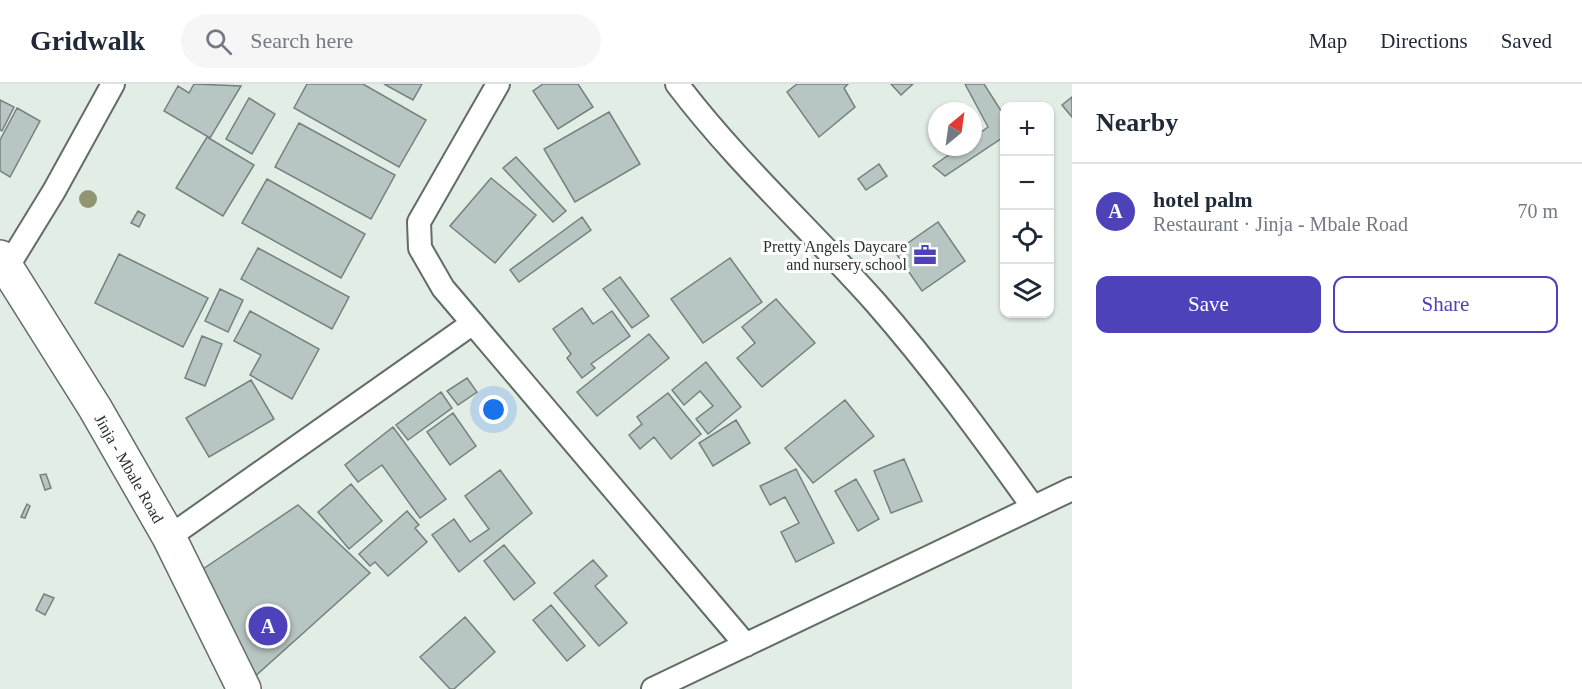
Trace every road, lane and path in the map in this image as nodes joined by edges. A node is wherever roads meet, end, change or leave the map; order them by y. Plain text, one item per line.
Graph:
1 (113, 84) edge
2 (498, 84) edge
3 (676, 84) edge
4 (4, 261) edge
5 (473, 323) junction
6 (1072, 489) edge
7 (1033, 507) junction
8 (169, 537) junction
9 (746, 645) junction
10 (244, 689) edge
11 (653, 689) edge

1 - 4 street
2 - 5 street
3 - 7 street
4 - 8 main road, Jinja - Mbale Road
5 - 8 street
5 - 9 street
6 - 7 street
7 - 9 street
8 - 10 main road, Jinja - Mbale Road
9 - 11 street

